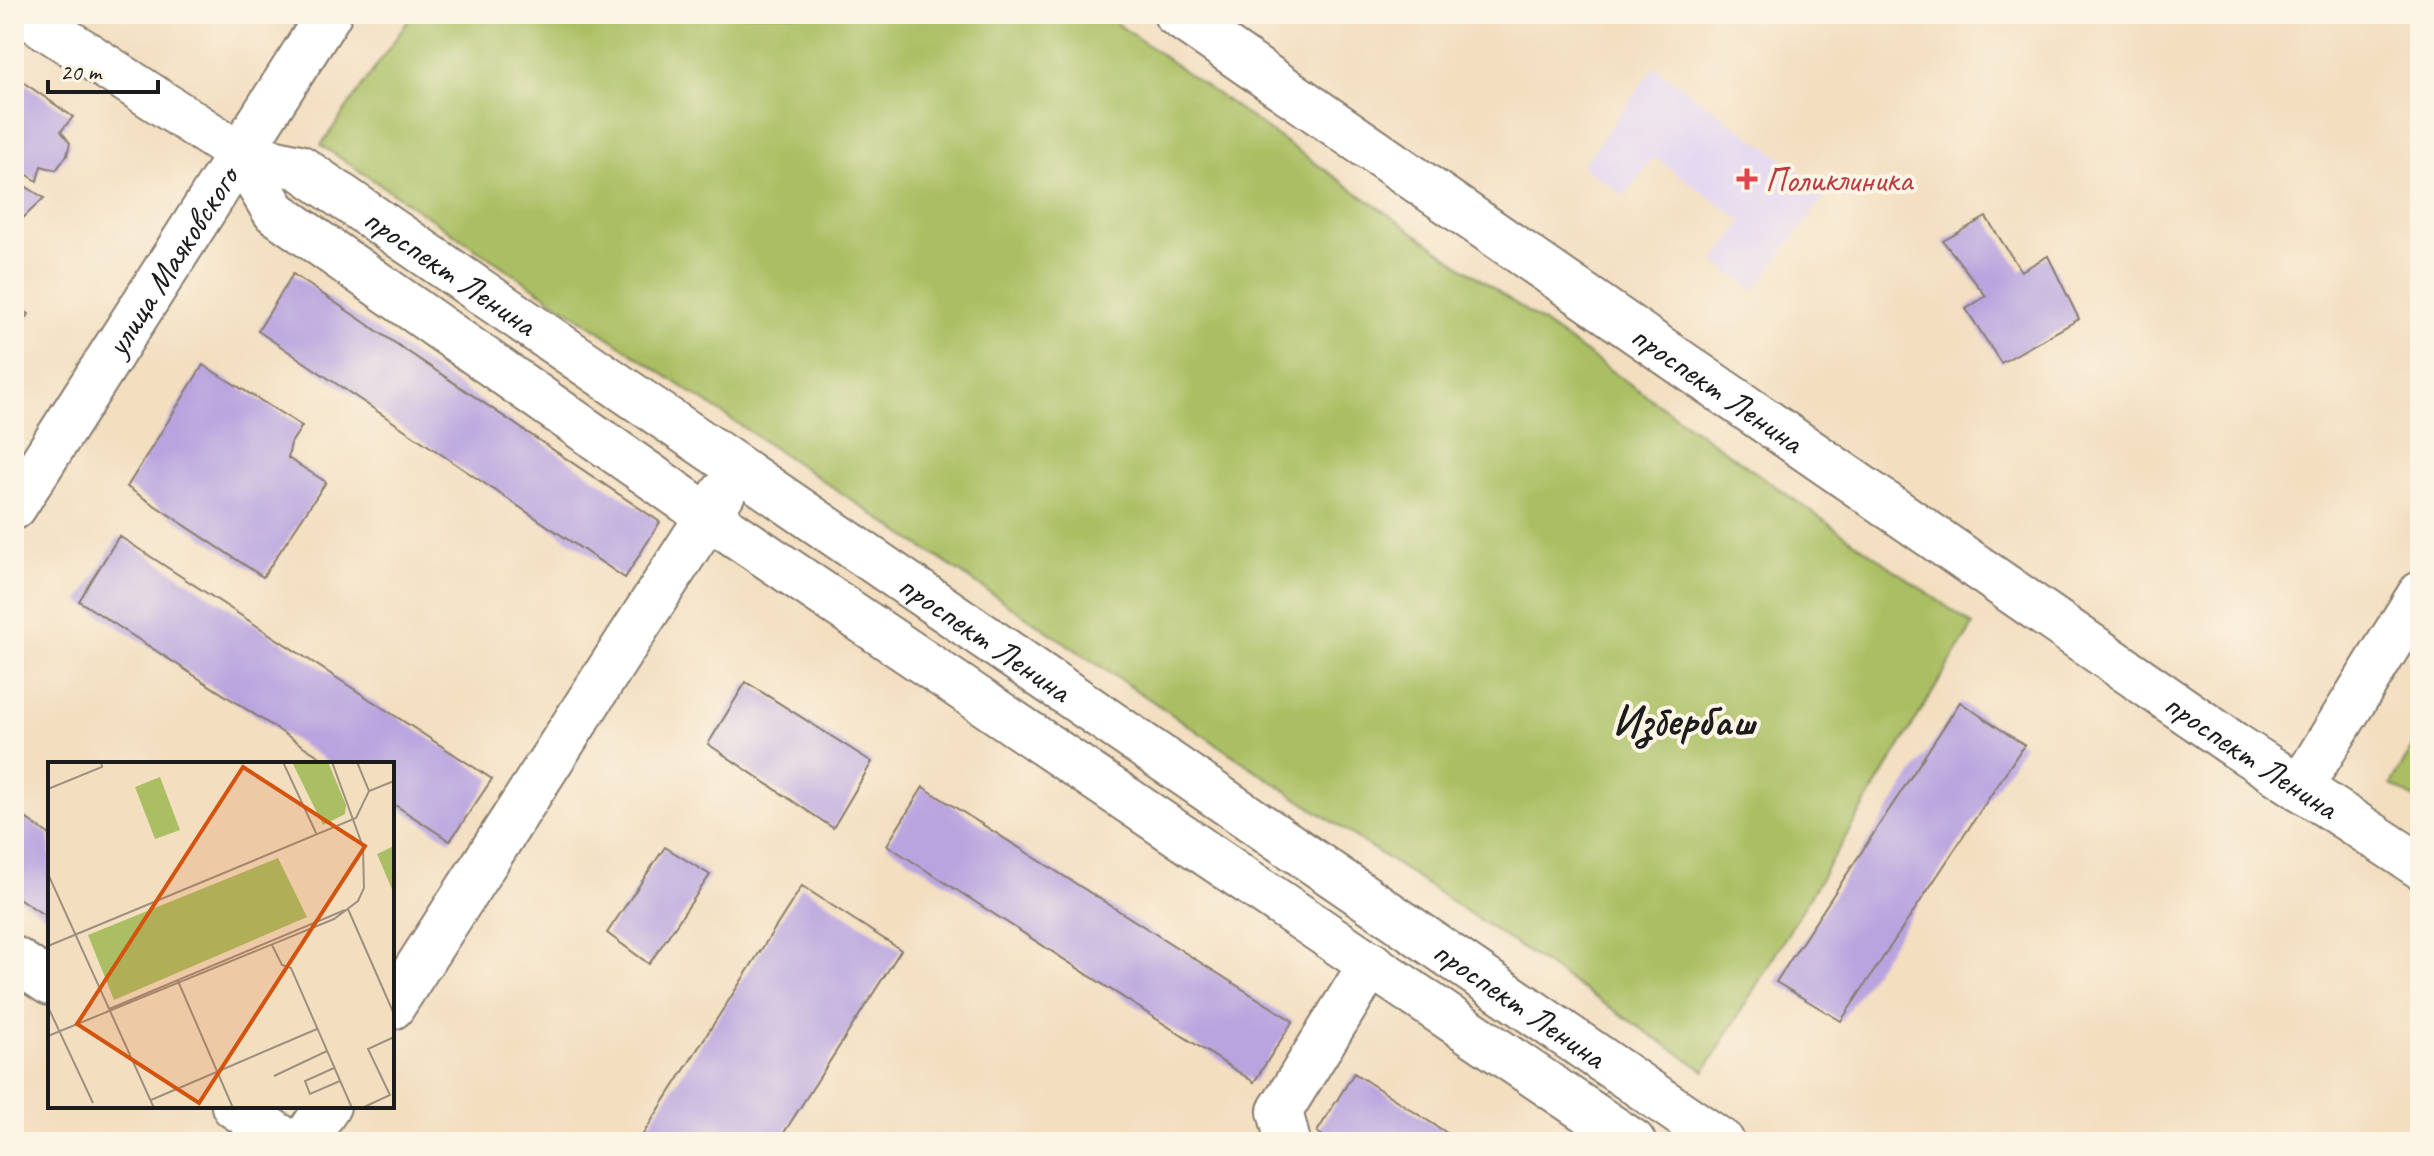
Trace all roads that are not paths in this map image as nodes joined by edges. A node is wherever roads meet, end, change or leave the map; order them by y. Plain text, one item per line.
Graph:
1 (25, 14) edge
2 (329, 14) edge
3 (1176, 14) edge
4 (240, 154) junction
5 (739, 467) junction
6 (14, 507) edge
7 (709, 517) junction
8 (899, 577) junction
9 (2420, 594) edge
10 (871, 627) junction
11 (2300, 788) junction
12 (2420, 866) edge
13 (1340, 880) junction
14 (1311, 924) junction
15 (14, 959) edge
16 (1371, 964) junction
17 (48, 982) edge
18 (394, 1004) edge
19 (237, 1108) edge
20 (327, 1108) edge
21 (288, 1142) edge
22 (304, 1142) edge
23 (1288, 1142) edge
24 (1633, 1142) edge
25 (1722, 1142) edge

1 - 4 street
2 - 4 street, улица Маяковского
3 - 11 street, проспект Ленина
4 - 5 street, проспект Ленина
4 - 6 street, улица Маяковского
4 - 7 street
5 - 7 street
5 - 8 street, проспект Ленина
7 - 10 street
7 - 18 street
8 - 10 street
8 - 13 street, проспект Ленина
9 - 11 street
10 - 14 street
11 - 12 street, проспект Ленина
13 - 14 street
13 - 25 street, проспект Ленина
14 - 16 street
15 - 17 street
16 - 23 street
16 - 24 street
19 - 21 street
20 - 22 street

